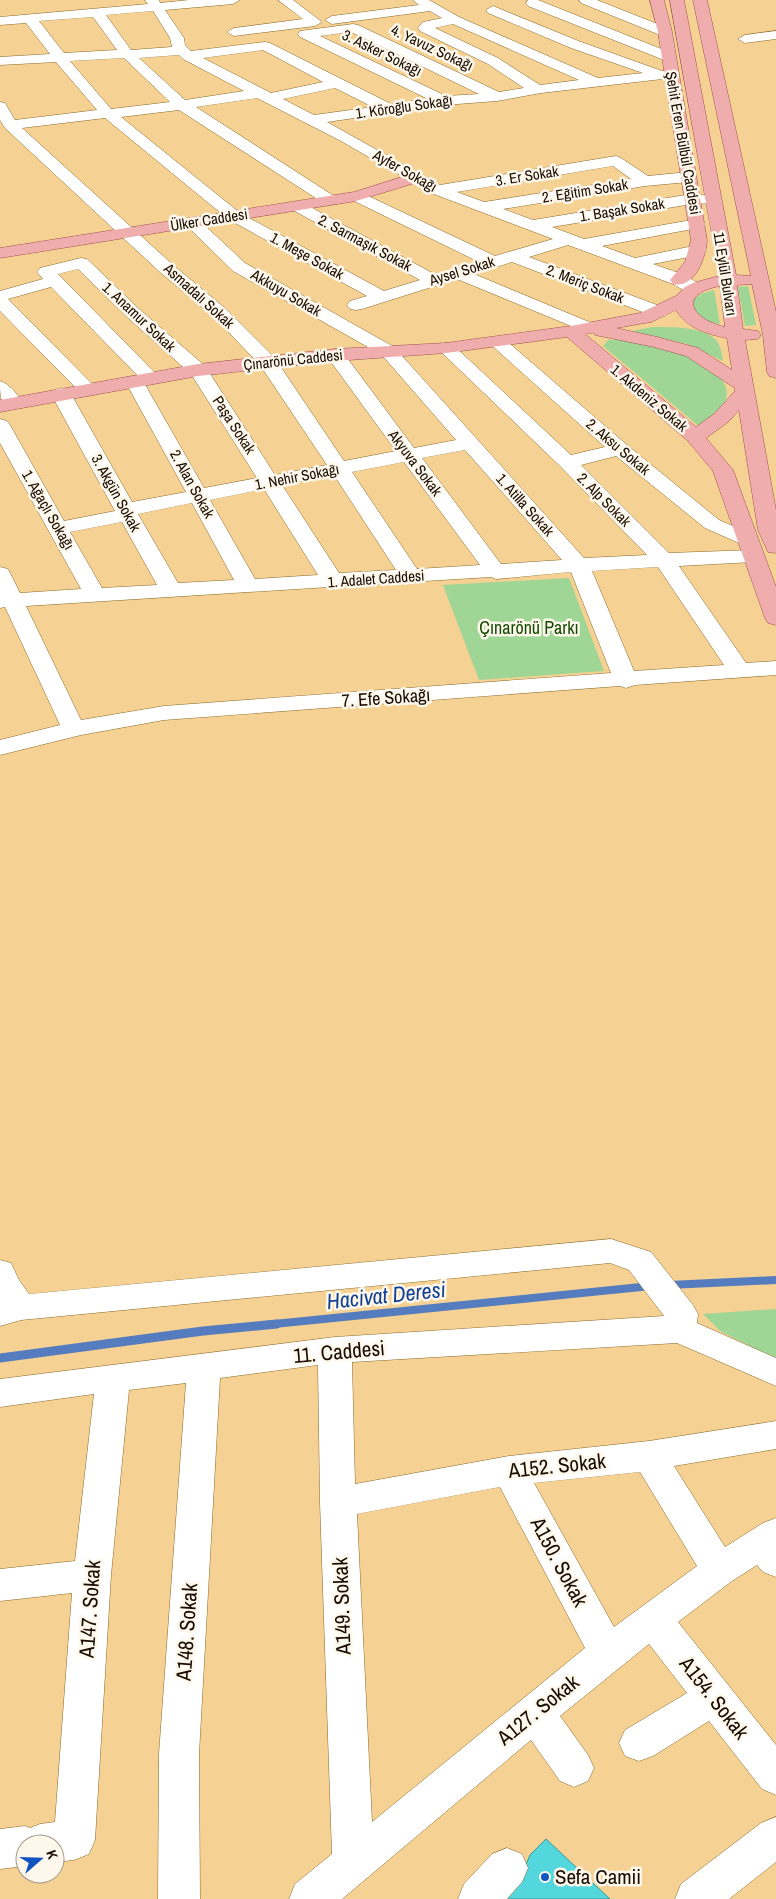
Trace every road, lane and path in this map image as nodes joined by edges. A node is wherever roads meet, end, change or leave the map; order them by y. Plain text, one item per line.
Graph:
1 (61, 0) edge
2 (233, 0) edge
3 (285, 0) edge
4 (420, 0) edge
5 (550, 0) edge
6 (586, 0) edge
7 (655, 0) edge
8 (677, 0) edge
9 (700, 0) edge
10 (154, 4) edge
11 (510, 5) edge
12 (315, 6) dead end
13 (432, 7) junction
14 (101, 8) edge
15 (297, 9) junction
16 (68, 16) junction
17 (30, 19) junction
18 (454, 20) junction
19 (0, 21) edge
20 (315, 22) junction
21 (327, 31) junction
22 (665, 32) junction
23 (217, 34) dead end
24 (776, 35) edge
25 (745, 39) dead end
26 (184, 45) junction
27 (576, 45) junction
28 (127, 54) junction
29 (528, 54) junction
30 (669, 57) junction
31 (60, 58) junction
32 (287, 58) junction
33 (268, 61) dead end
34 (493, 61) junction
35 (0, 62) edge
36 (240, 65) dead end
37 (213, 70) junction
38 (310, 70) junction
39 (444, 72) junction
40 (665, 74) junction
41 (291, 75) dead end
42 (337, 83) junction
43 (598, 83) junction
44 (536, 90) junction
45 (263, 91) junction
46 (497, 97) junction
47 (366, 98) junction
48 (444, 101) junction
49 (182, 105) junction
50 (0, 106) edge
51 (390, 109) junction
52 (107, 113) junction
53 (296, 113) junction
54 (312, 120) junction
55 (10, 125) junction
56 (688, 176) junction
57 (415, 178) junction
58 (738, 179) junction
59 (645, 181) junction
60 (437, 190) junction
61 (356, 196) junction
62 (692, 199) junction
63 (713, 200) junction
64 (332, 201) junction
65 (297, 206) junction
66 (483, 207) junction
67 (234, 216) junction
68 (716, 220) junction
69 (193, 223) junction
70 (697, 224) junction
71 (531, 225) junction
72 (129, 232) junction
73 (575, 242) junction
74 (698, 250) junction
75 (770, 251) dead end
76 (0, 253) edge
77 (511, 256) junction
78 (493, 262) junction
79 (634, 263) junction
80 (457, 273) junction
81 (50, 276) junction
82 (433, 280) junction
83 (728, 280) junction
84 (768, 282) edge
85 (689, 289) junction
86 (0, 296) edge
87 (380, 296) junction
88 (0, 301) edge
89 (356, 305) dead end
90 (668, 321) junction
91 (579, 330) junction
92 (716, 330) junction
93 (735, 334) junction
94 (774, 335) edge
95 (497, 342) junction
96 (446, 348) junction
97 (388, 351) junction
98 (335, 355) junction
99 (267, 361) junction
100 (198, 370) junction
101 (776, 372) edge
102 (143, 380) junction
103 (0, 387) edge
104 (744, 388) junction
105 (88, 389) junction
106 (61, 394) junction
107 (7, 404) edge
108 (0, 426) edge
109 (695, 437) junction
110 (469, 443) junction
111 (620, 449) junction
112 (6, 450) edge
113 (409, 455) junction
114 (567, 462) junction
115 (339, 468) junction
116 (270, 482) junction
117 (198, 496) junction
118 (127, 513) junction
119 (59, 528) junction
120 (776, 547) edge
121 (750, 548) junction
122 (664, 560) junction
123 (579, 566) junction
124 (496, 572) junction
125 (0, 574) edge
126 (412, 577) junction
127 (334, 582) junction
128 (249, 587) junction
129 (171, 591) junction
130 (95, 595) junction
131 (7, 601) edge
132 (776, 618) edge
133 (776, 668) edge
134 (739, 670) junction
135 (626, 681) junction
136 (74, 728) junction
137 (0, 748) edge
138 (0, 1272) edge
139 (10, 1310) edge
140 (680, 1322) junction
141 (335, 1350) junction
142 (204, 1366) junction
143 (776, 1373) edge
144 (113, 1379) junction
145 (0, 1393) edge
146 (776, 1436) edge
147 (650, 1456) junction
148 (509, 1471) junction
149 (338, 1502) junction
150 (771, 1546) edge
151 (719, 1570) junction
152 (92, 1575) junction
153 (0, 1584) edge
154 (653, 1620) junction
155 (608, 1653) junction
156 (714, 1697) junction
157 (535, 1713) junction
158 (639, 1742) dead end
159 (574, 1768) dead end
160 (776, 1776) edge
161 (58, 1834) edge
162 (776, 1837) edge
163 (15, 1847) edge
164 (0, 1849) edge
165 (354, 1861) junction
166 (507, 1868) dead end
167 (179, 1899) edge
168 (310, 1899) edge
169 (479, 1899) edge
170 (696, 1899) edge

1 - 16 street
2 - 10 street
3 - 15 street
4 - 13 street
5 - 11 street
6 - 22 street
7 - 22 main road, Şehit Eren Bülbül Caddesi
8 - 63 main road, 11 Eylül Bulvarı
9 - 58 main road, 11 Eylül Bulvarı
10 - 14 street
10 - 26 street, Ayfer Sokağı
11 - 27 street
11 - 30 street
12 - 15 street
13 - 18 street
13 - 20 street
14 - 16 street
14 - 28 street
15 - 20 street
16 - 17 street
17 - 19 street
17 - 31 street, 1. Meşe Sokak
18 - 29 street
18 - 34 street
20 - 21 street
20 - 23 street
21 - 39 street, 4. Yavuz Sokağı
21 - 48 street, 3. Asker Sokağı
22 - 30 main road, Şehit Eren Bülbül Caddesi
24 - 25 street
26 - 28 street
26 - 32 street
26 - 37 street, Ayfer Sokağı
27 - 29 street
27 - 40 street
28 - 31 street
28 - 49 street
29 - 34 street
29 - 43 street
30 - 40 main road, Şehit Eren Bülbül Caddesi
31 - 35 street
31 - 52 street, 1. Meşe Sokak
32 - 33 street
32 - 38 street
34 - 39 street
34 - 44 street
36 - 37 street
37 - 45 street, Ayfer Sokağı
38 - 41 street
38 - 42 street
39 - 46 street, 4. Yavuz Sokağı
40 - 43 street, 1. Köroğlu Sokağı
40 - 56 main road, Şehit Eren Bülbül Caddesi
42 - 45 street
42 - 47 street
43 - 44 street, 1. Köroğlu Sokağı
44 - 46 street, 1. Köroğlu Sokağı
45 - 49 street
45 - 53 street, Ayfer Sokağı
46 - 48 street, 1. Köroğlu Sokağı
47 - 51 street
47 - 53 street
48 - 51 street, 1. Köroğlu Sokağı
49 - 52 street
49 - 64 street
50 - 55 street
51 - 54 street, 1. Köroğlu Sokağı
52 - 55 street
52 - 67 street, 1. Meşe Sokak
53 - 54 street, Ayfer Sokağı
54 - 57 street, Ayfer Sokağı
55 - 72 street, Asmadalı Sokak
56 - 59 street, 2. Eğitim Sokak
56 - 62 main road, Şehit Eren Bülbül Caddesi
57 - 60 street, Ayfer Sokağı
57 - 61 main road, Ülker Caddesi
58 - 75 main road
58 - 84 main road, 11 Eylül Bulvarı
59 - 60 street, 3. Er Sokak
59 - 66 street, 2. Eğitim Sokak
60 - 66 street, Ayfer Sokağı
61 - 64 main road, Ülker Caddesi
61 - 78 street
62 - 63 street, 1. Başak Sokak
62 - 70 main road, Şehit Eren Bülbül Caddesi
62 - 71 street, 1. Başak Sokak
63 - 68 main road, 11 Eylül Bulvarı
64 - 65 main road, Ülker Caddesi
65 - 67 main road, Ülker Caddesi
65 - 82 street, 2. Sarmaşık Sokak
66 - 71 street, Ayfer Sokağı
67 - 69 main road, Ülker Caddesi
67 - 87 street, 1. Meşe Sokak
68 - 83 main road, 11 Eylül Bulvarı
68 - 85 main road
69 - 72 main road, Ülker Caddesi
69 - 97 street, Akkuyu Sokak
70 - 73 street, Aysel Sokak
70 - 74 main road, Şehit Eren Bülbül Caddesi
71 - 73 street, Ayfer Sokağı
72 - 76 main road, Ülker Caddesi
72 - 99 street, Asmadalı Sokak
73 - 77 street, Aysel Sokak
73 - 79 street, Ayfer Sokağı
74 - 79 street
74 - 85 main road, Şehit Eren Bülbül Caddesi
77 - 78 street, Aysel Sokak
77 - 90 street, 2. Meriç Sokak
78 - 80 street, Aysel Sokak
79 - 85 street, Ayfer Sokağı
80 - 82 street, Aysel Sokak
80 - 91 street
81 - 86 street
81 - 100 street, 1. Anamur Sokak
81 - 102 street, 2. Alan Sokak
82 - 87 street, Aysel Sokak
83 - 84 main road
83 - 85 main road
83 - 93 main road, 11 Eylül Bulvarı
84 - 94 main road, 11 Eylül Bulvarı
85 - 90 main road
85 - 92 main road
87 - 89 street, Aysel Sokak
88 - 105 street
90 - 91 main road
90 - 92 main road
91 - 95 main road, Çınarönü Caddesi
91 - 104 main road
91 - 109 main road, 1. Akdeniz Sokak
92 - 93 main road
93 - 94 main road
93 - 104 main road, 11 Eylül Bulvarı
94 - 101 main road, 11 Eylül Bulvarı
95 - 96 main road, Çınarönü Caddesi
95 - 111 street, 2. Aksu Sokak
96 - 97 main road, Çınarönü Caddesi
96 - 114 street, 2. Alp Sokak
97 - 98 main road, Çınarönü Caddesi
97 - 110 street, 1. Atilla Sokak
98 - 99 main road, Çınarönü Caddesi
98 - 113 street, Akyuva Sokak
99 - 100 main road, Çınarönü Caddesi
99 - 115 street, Asmadalı Sokak
100 - 102 main road, Çınarönü Caddesi
100 - 116 street, Paşa Sokak
102 - 105 main road, Çınarönü Caddesi
102 - 117 street, 2. Alan Sokak
103 - 107 street
104 - 109 main road
104 - 120 main road, 11 Eylül Bulvarı
105 - 106 main road, Çınarönü Caddesi
106 - 107 main road, Çınarönü Caddesi
106 - 118 street, 3. Akgün Sokak
108 - 112 street, 1. Ağaçlı Sokağı
109 - 121 main road, 1. Akdeniz Sokak
110 - 113 street, 1. Nehir Sokağı
110 - 123 street, 1. Atilla Sokak
111 - 114 street
111 - 121 street, 2. Aksu Sokak
112 - 119 street, 1. Ağaçlı Sokağı
113 - 115 street, 1. Nehir Sokağı
113 - 124 street, Akyuva Sokak
114 - 122 street, 2. Alp Sokak
115 - 116 street, 1. Nehir Sokağı
115 - 126 street, Asmadalı Sokak
116 - 117 street, 1. Nehir Sokağı
116 - 127 street, Paşa Sokak
117 - 118 street, 1. Nehir Sokağı
117 - 128 street, 2. Alan Sokak
118 - 119 street, 1. Nehir Sokağı
118 - 129 street, 3. Akgün Sokak
119 - 130 street, 1. Ağaçlı Sokağı
121 - 122 street, 1. Adalet Caddesi
121 - 132 main road
122 - 123 street, 1. Adalet Caddesi
122 - 134 street, 2. Alp Sokak
123 - 124 street, 1. Adalet Caddesi
123 - 135 street, 1. Atilla Sokak
124 - 126 street, 1. Adalet Caddesi
125 - 131 street
126 - 127 street, 1. Adalet Caddesi
127 - 128 street, 1. Adalet Caddesi
128 - 129 street, 1. Adalet Caddesi
129 - 130 street, 1. Adalet Caddesi
130 - 131 street, 1. Adalet Caddesi
131 - 136 street
133 - 134 street, 7. Efe Sokağı
134 - 135 street, 7. Efe Sokağı
135 - 136 street, 7. Efe Sokağı
136 - 137 street, 7. Efe Sokağı
138 - 139 street
139 - 140 street
140 - 141 street, 11. Caddesi
140 - 143 street
141 - 142 street, 11. Caddesi
141 - 149 street, A149. Sokak
142 - 144 street, 11. Caddesi
142 - 167 street, A148. Sokak
144 - 145 street, 11. Caddesi
144 - 152 street, A147. Sokak
146 - 147 street, A152. Sokak
147 - 148 street, A152. Sokak
147 - 151 street
148 - 149 street, A152. Sokak
148 - 155 street, A150. Sokak
149 - 165 street, A149. Sokak
150 - 151 street, A127. Sokak
151 - 154 street, A127. Sokak
152 - 153 street
152 - 161 street, A147. Sokak
154 - 155 street, A127. Sokak
154 - 156 street, A154. Sokak
155 - 157 street, A127. Sokak
156 - 158 street
156 - 160 street, A154. Sokak
157 - 159 street
157 - 165 street, A127. Sokak
162 - 170 street
163 - 164 street
165 - 168 street, A127. Sokak
166 - 169 street

